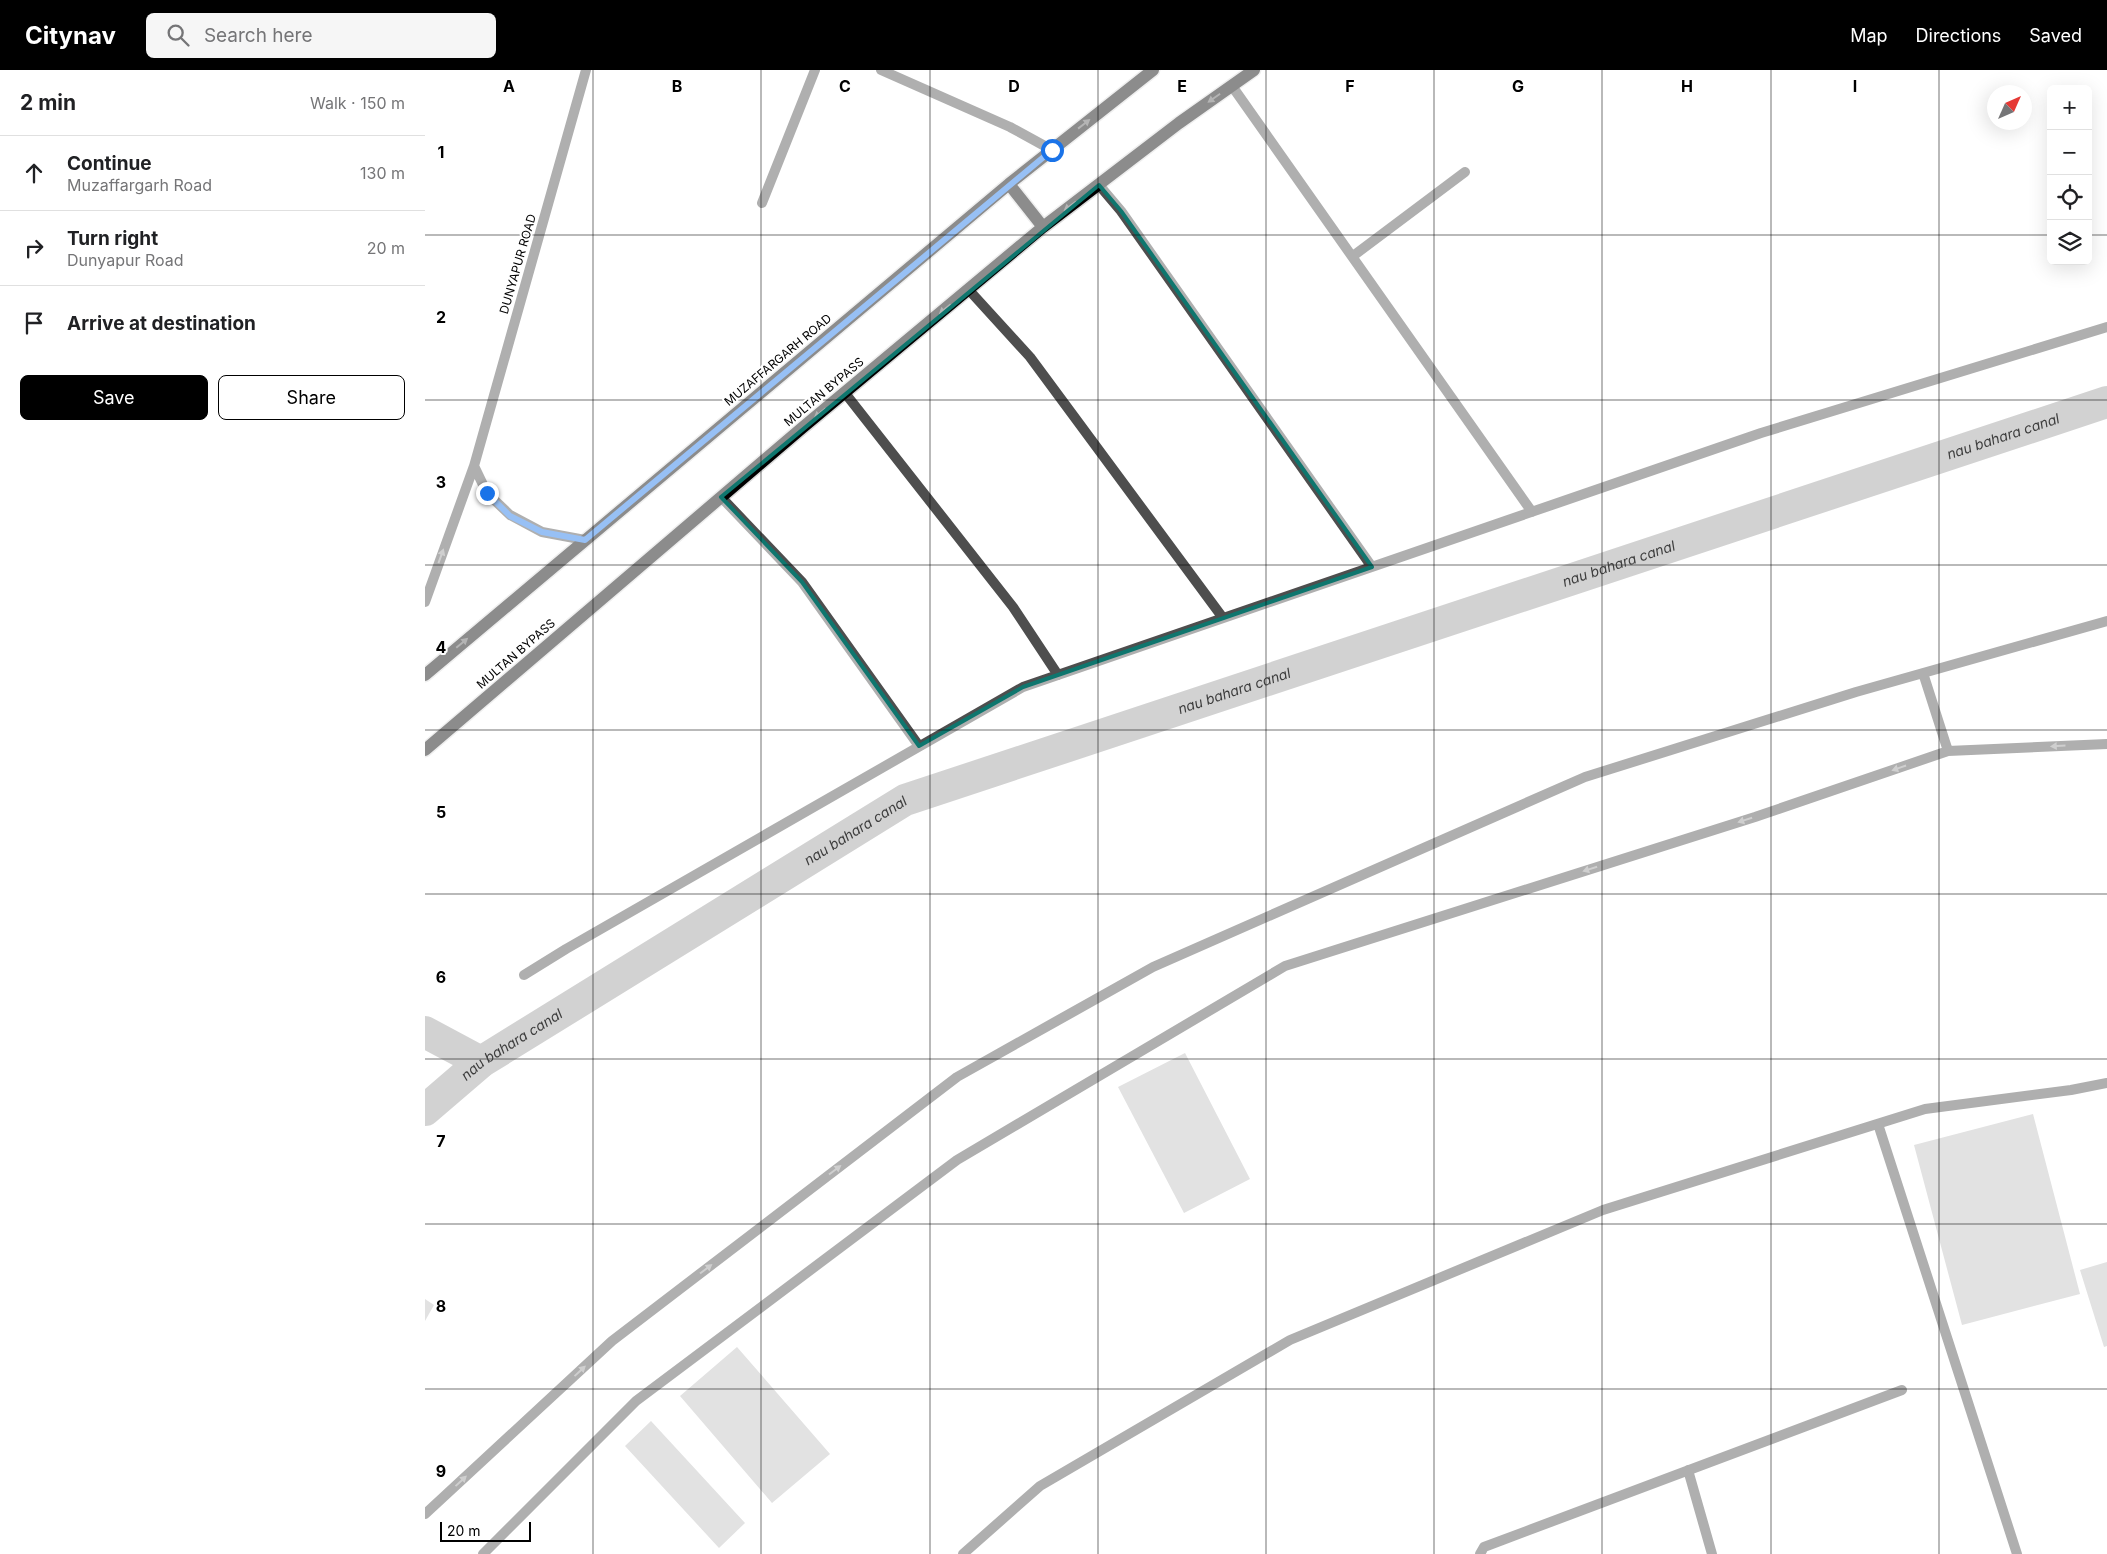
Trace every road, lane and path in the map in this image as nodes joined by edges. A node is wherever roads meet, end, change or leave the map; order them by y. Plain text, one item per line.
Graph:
1 (586, 70) edge
2 (815, 70) edge
3 (881, 70) edge
4 (1153, 70) edge
5 (1254, 70) edge
6 (1232, 86) junction
7 (1052, 150) junction
8 (1465, 172) dead end
9 (1009, 184) junction
10 (1099, 184) junction
11 (762, 203) dead end
12 (1043, 227) junction
13 (1353, 256) junction
14 (968, 289) junction
15 (2107, 327) edge
16 (845, 392) junction
17 (474, 466) junction
18 (721, 497) junction
19 (1532, 512) junction
20 (585, 540) junction
21 (1372, 567) junction
22 (425, 602) edge
23 (1223, 618) junction
24 (2107, 621) edge
25 (1923, 673) junction
26 (425, 675) edge
27 (1057, 675) junction
28 (2107, 744) edge
29 (919, 746) junction
30 (425, 750) edge
31 (1949, 751) junction
32 (524, 975) dead end
33 (2107, 1083) edge
34 (1878, 1124) junction
35 (1902, 1390) dead end
36 (1688, 1470) junction
37 (425, 1514) edge
38 (1482, 1551) edge
39 (483, 1554) edge
40 (963, 1554) edge
41 (1472, 1554) edge
42 (1712, 1554) edge
43 (2017, 1554) edge

1 - 17 street, DUNYAPUR ROAD
2 - 11 street
3 - 7 street
7 -> 4 main road, MUZAFFARGARH ROAD
5 - 6 main road, MULTAN BYPASS
6 -> 10 main road, MULTAN BYPASS
6 - 13 street
7 - 9 main road, MUZAFFARGARH ROAD
8 - 13 street
9 - 12 main road
9 - 20 main road, MUZAFFARGARH ROAD
10 -> 12 main road, MULTAN BYPASS
10 - 21 street
12 - 14 main road, MULTAN BYPASS
13 - 19 street
14 -> 16 main road, MULTAN BYPASS
14 - 23 street
15 - 19 street
16 -> 18 main road, MULTAN BYPASS
16 - 27 street
17 - 20 street
22 -> 17 street, DUNYAPUR ROAD
18 - 29 street
18 - 30 main road, MULTAN BYPASS
19 - 21 street
26 -> 20 main road, MUZAFFARGARH ROAD
21 - 23 street
23 - 27 street
24 - 25 street
25 - 31 street
37 -> 25 street
27 - 29 street
28 -> 31 street
29 - 32 street
31 -> 39 street
33 - 34 street
34 - 40 street
34 - 43 street
35 - 36 street
36 - 38 street
36 - 42 street
38 - 41 street

